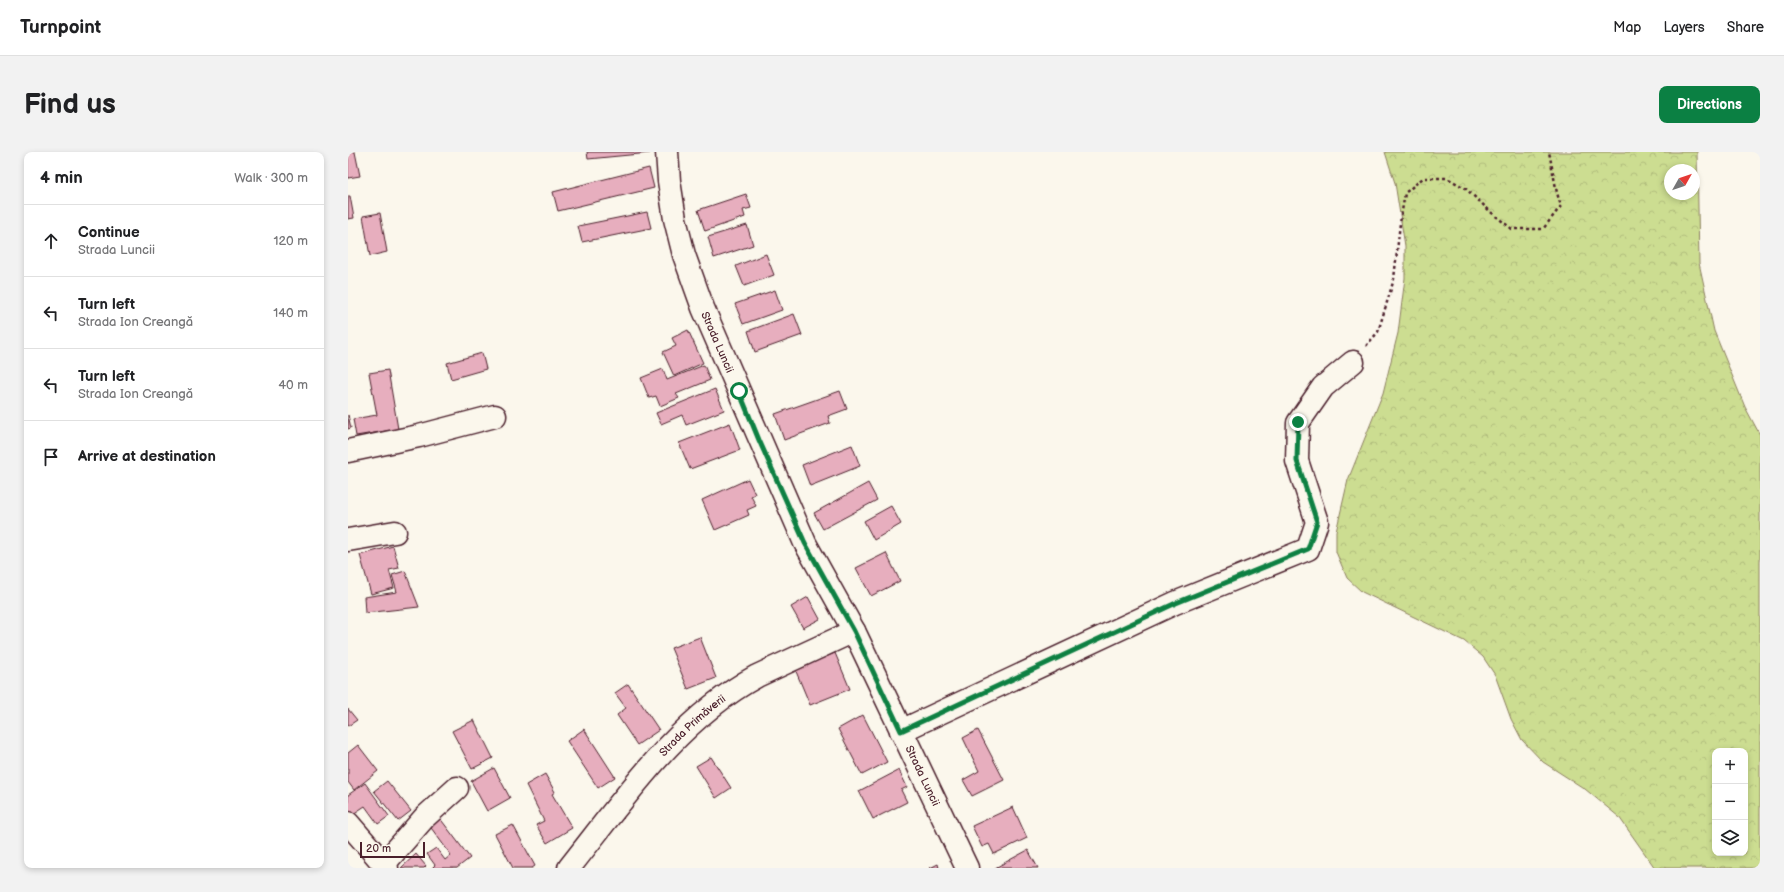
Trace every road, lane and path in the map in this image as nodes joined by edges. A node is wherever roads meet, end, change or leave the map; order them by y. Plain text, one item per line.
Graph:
1 (667, 152) edge
2 (1549, 152) edge
3 (1353, 362) joint
4 (495, 416) dead end
5 (348, 451) edge
6 (395, 532) dead end
7 (348, 540) edge
8 (854, 631) junction
9 (901, 731) junction
10 (457, 788) dead end
11 (348, 823) edge
12 (386, 866) edge
13 (569, 868) edge
14 (968, 868) edge

1 - 8 street, Strada Luncii
2 - 3 path
3 - 9 street
4 - 5 street
6 - 7 street
8 - 9 street, Strada Luncii
8 - 13 street, Strada Primăverii
9 - 14 street, Strada Luncii
10 - 12 street
11 - 12 street

